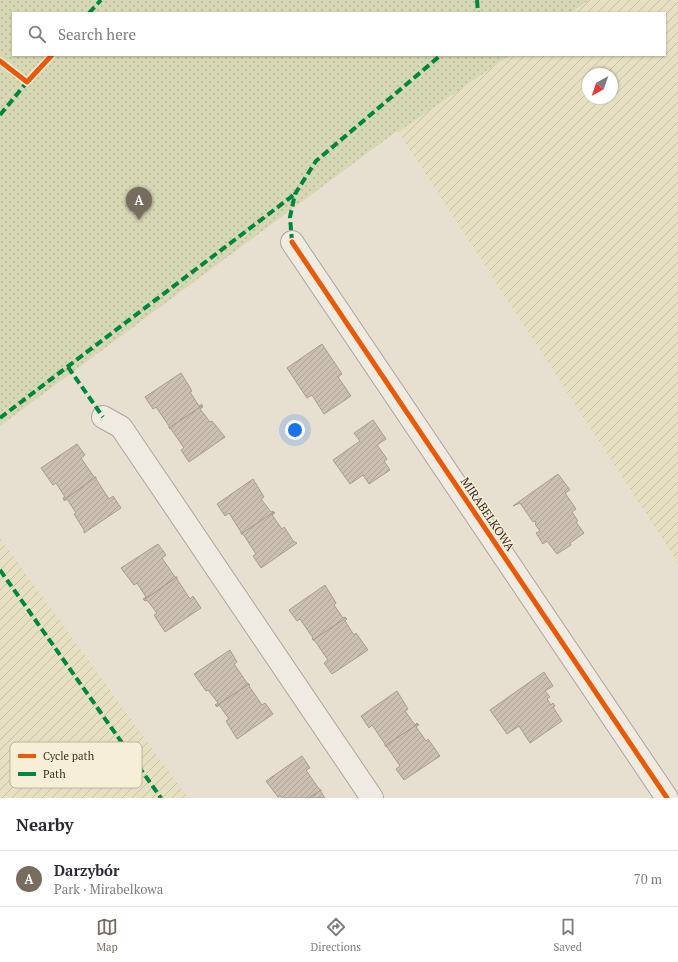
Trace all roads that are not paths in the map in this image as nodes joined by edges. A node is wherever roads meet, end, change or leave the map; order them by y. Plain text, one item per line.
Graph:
1 (292, 242) dead end
2 (103, 417) dead end
3 (372, 798) edge
4 (667, 798) edge

1 - 4 street, MIRABELKOWA
2 - 3 street

